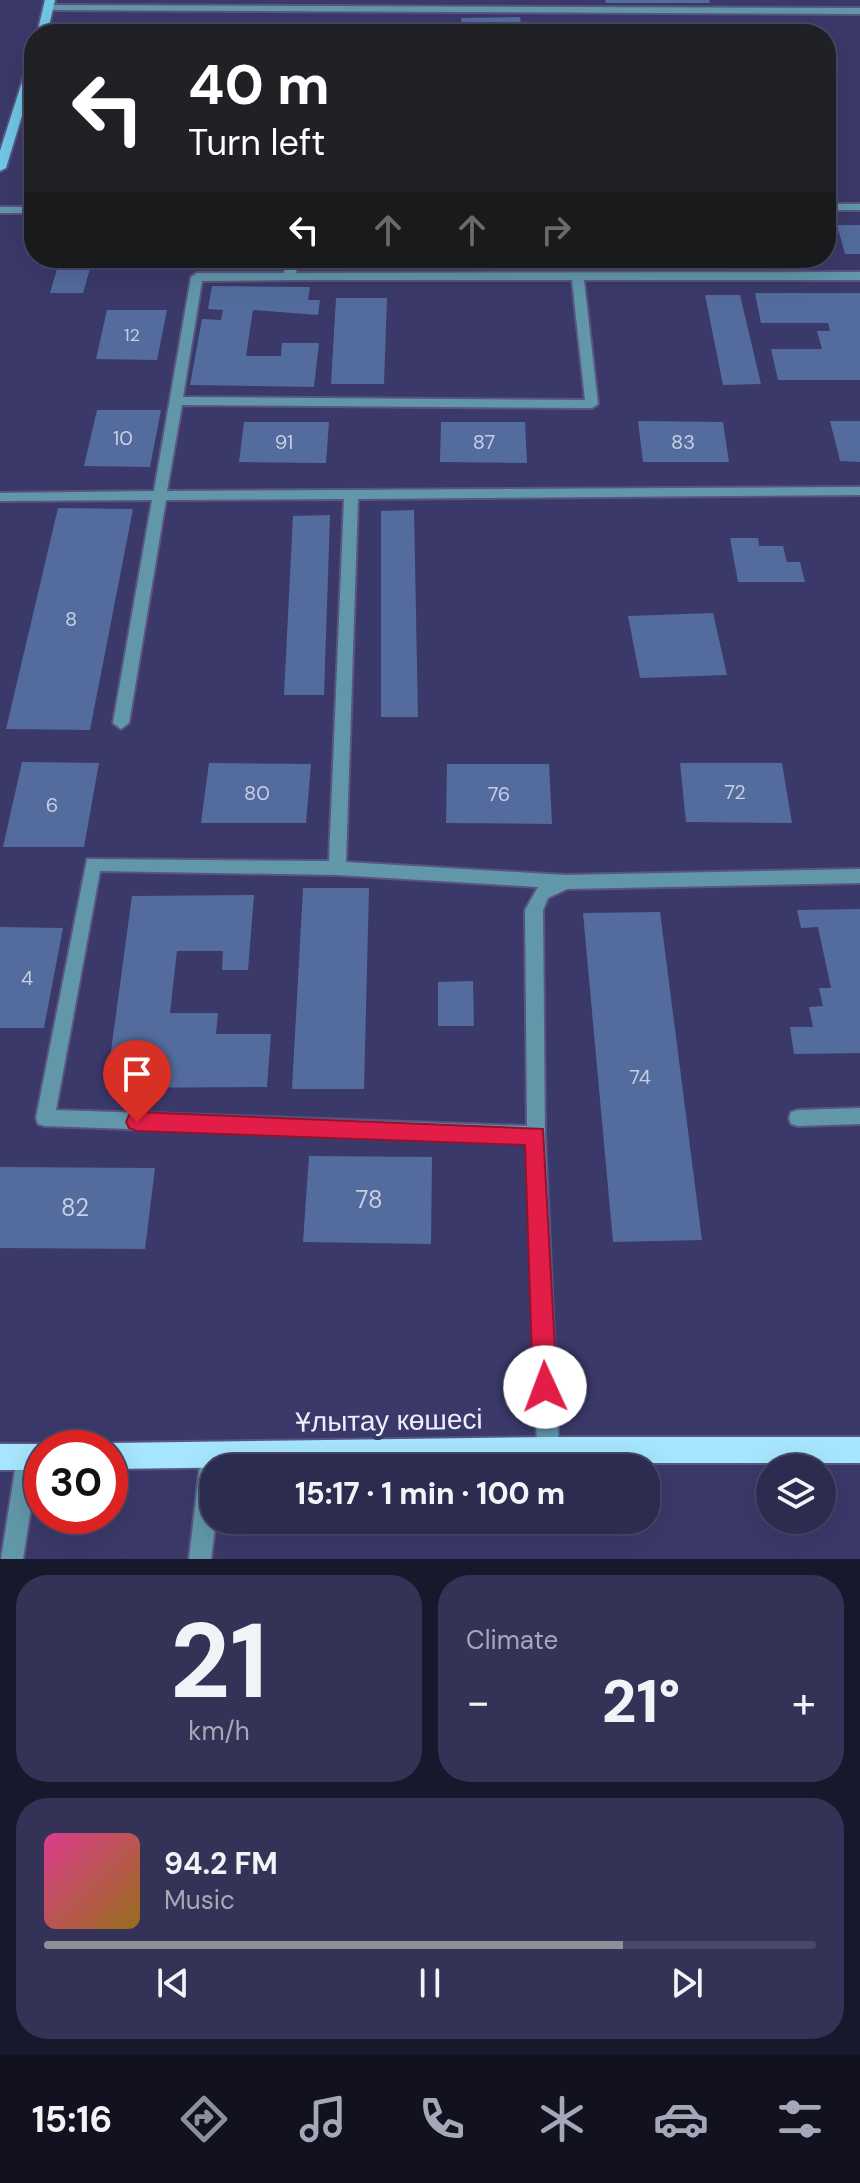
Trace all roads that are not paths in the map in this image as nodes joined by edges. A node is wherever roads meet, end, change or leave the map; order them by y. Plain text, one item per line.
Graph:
1 (589, 0) edge
2 (740, 0) edge
3 (49, 4) edge
4 (860, 11) edge
5 (590, 12) junction
6 (743, 13) junction
7 (44, 24) edge
8 (24, 92) edge
9 (0, 168) edge
10 (836, 207) edge
11 (860, 207) edge
12 (0, 210) edge
13 (24, 210) edge
14 (291, 268) edge
15 (578, 276) junction
16 (860, 276) edge
17 (290, 277) junction
18 (176, 401) junction
19 (860, 491) edge
20 (351, 496) junction
21 (0, 497) edge
22 (159, 498) junction
23 (121, 723) dead end
24 (337, 868) junction
25 (860, 876) edge
26 (565, 882) junction
27 (860, 1116) edge
28 (798, 1118) dead end
29 (536, 1135) junction
30 (548, 1450) junction
31 (860, 1450) edge
32 (279, 1454) edge
33 (200, 1455) edge
34 (128, 1456) edge
35 (0, 1457) edge
36 (24, 1457) edge
37 (24, 1506) edge
38 (203, 1534) edge
39 (12, 1559) edge
40 (200, 1559) edge

1 - 5 street
2 - 6 street
3 - 5 street
3 - 7 street
4 - 6 street
5 - 6 street
8 - 9 street
10 - 11 street
12 - 13 street
14 - 17 street
15 - 16 street
15 - 17 street
15 - 18 street
17 - 18 street
18 - 22 street
19 - 20 street
20 - 22 street
20 - 24 street
21 - 22 street
22 - 23 street
24 - 26 street
24 - 29 street
25 - 26 street
26 - 29 street
27 - 28 street
29 - 30 street
30 - 31 main road, Ұлытау көшесі
30 - 32 main road, Ұлытау көшесі
33 - 34 main road, Ұлытау көшесі
35 - 36 main road
37 - 39 street
38 - 40 street

